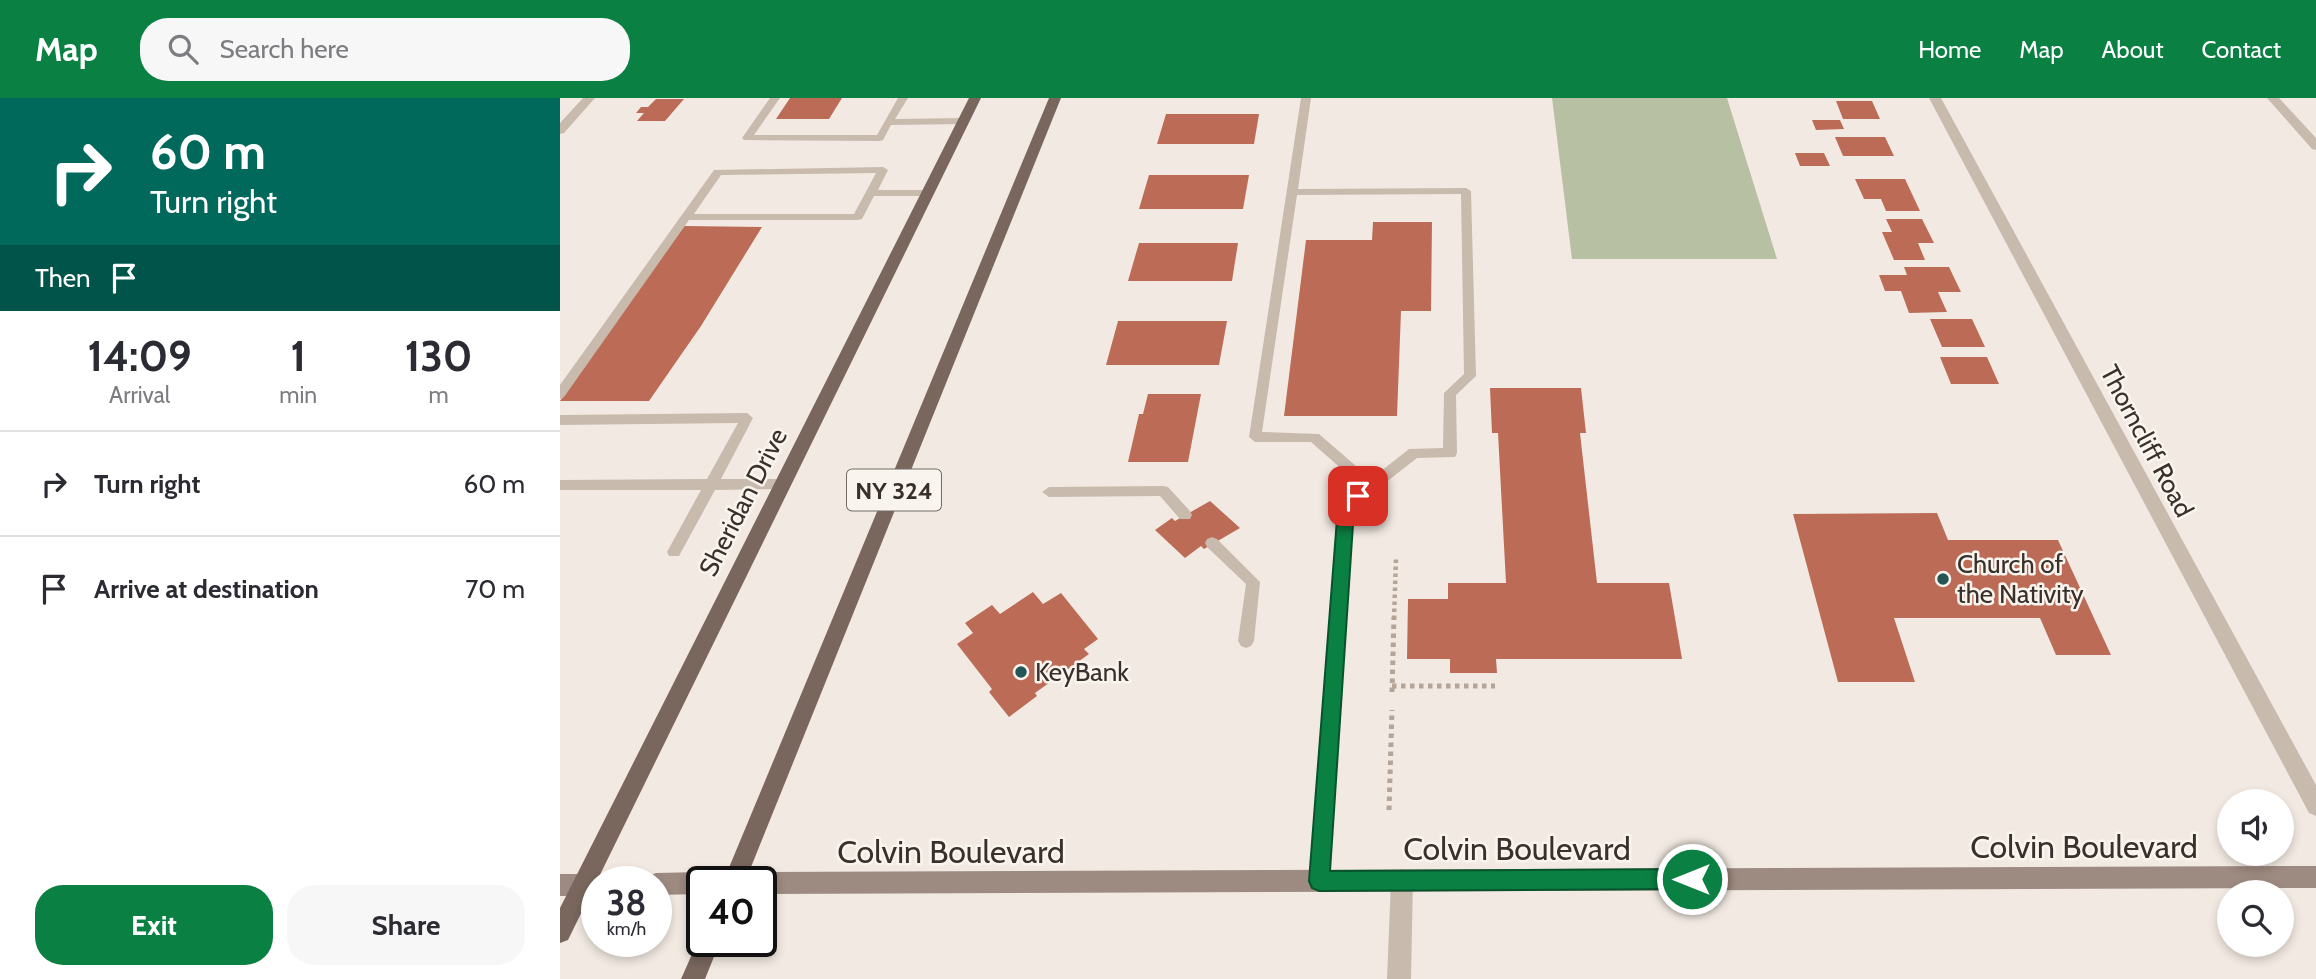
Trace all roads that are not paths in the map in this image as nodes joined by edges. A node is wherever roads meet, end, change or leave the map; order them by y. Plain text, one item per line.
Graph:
1 (589, 98) edge
2 (775, 98) edge
3 (903, 98) edge
4 (975, 98) edge
5 (1055, 98) edge
6 (1306, 98) edge
7 (1935, 98) edge
8 (2273, 98) edge
9 (964, 121) junction
10 (888, 122) junction
11 (560, 130) edge
12 (2316, 146) edge
13 (1292, 192) junction
14 (871, 193) junction
15 (928, 193) junction
16 (686, 217) junction
17 (560, 394) edge
18 (560, 420) edge
19 (711, 484) junction
20 (783, 484) junction
21 (560, 485) edge
22 (1371, 486) junction
23 (1049, 492) dead end
24 (1185, 515) dead end
25 (1212, 543) dead end
26 (674, 552) dead end
27 (1245, 641) dead end
28 (2316, 806) edge
29 (599, 866) edge
30 (741, 866) edge
31 (2316, 877) edge
32 (1402, 880) junction
33 (1319, 881) junction
34 (777, 883) edge
35 (560, 885) edge
36 (581, 885) edge
37 (581, 899) edge
38 (560, 932) edge
39 (703, 957) edge
40 (693, 979) edge
41 (1399, 979) edge

1 - 11 street
2 - 10 lane
3 - 10 lane
4 - 9 main road, Sheridan Drive
5 - 30 main road, NY 324
6 - 13 lane
7 - 28 street, Thorncliff Road
8 - 12 street
9 - 10 lane
9 - 15 main road, Sheridan Drive
13 - 22 lane
13 - 22 lane
14 - 15 lane
14 - 16 lane
14 - 16 lane
15 - 20 main road, Sheridan Drive
16 - 17 lane
18 - 19 lane
19 - 20 lane
19 - 21 lane
19 - 26 lane
20 - 29 main road, Sheridan Drive
22 - 33 lane
23 - 24 lane
25 - 27 lane
31 - 32 street, Colvin Boulevard
32 - 33 street, Colvin Boulevard
32 - 41 street
33 - 34 street, Colvin Boulevard
35 - 36 street
37 - 38 main road, Sheridan Drive
39 - 40 main road

